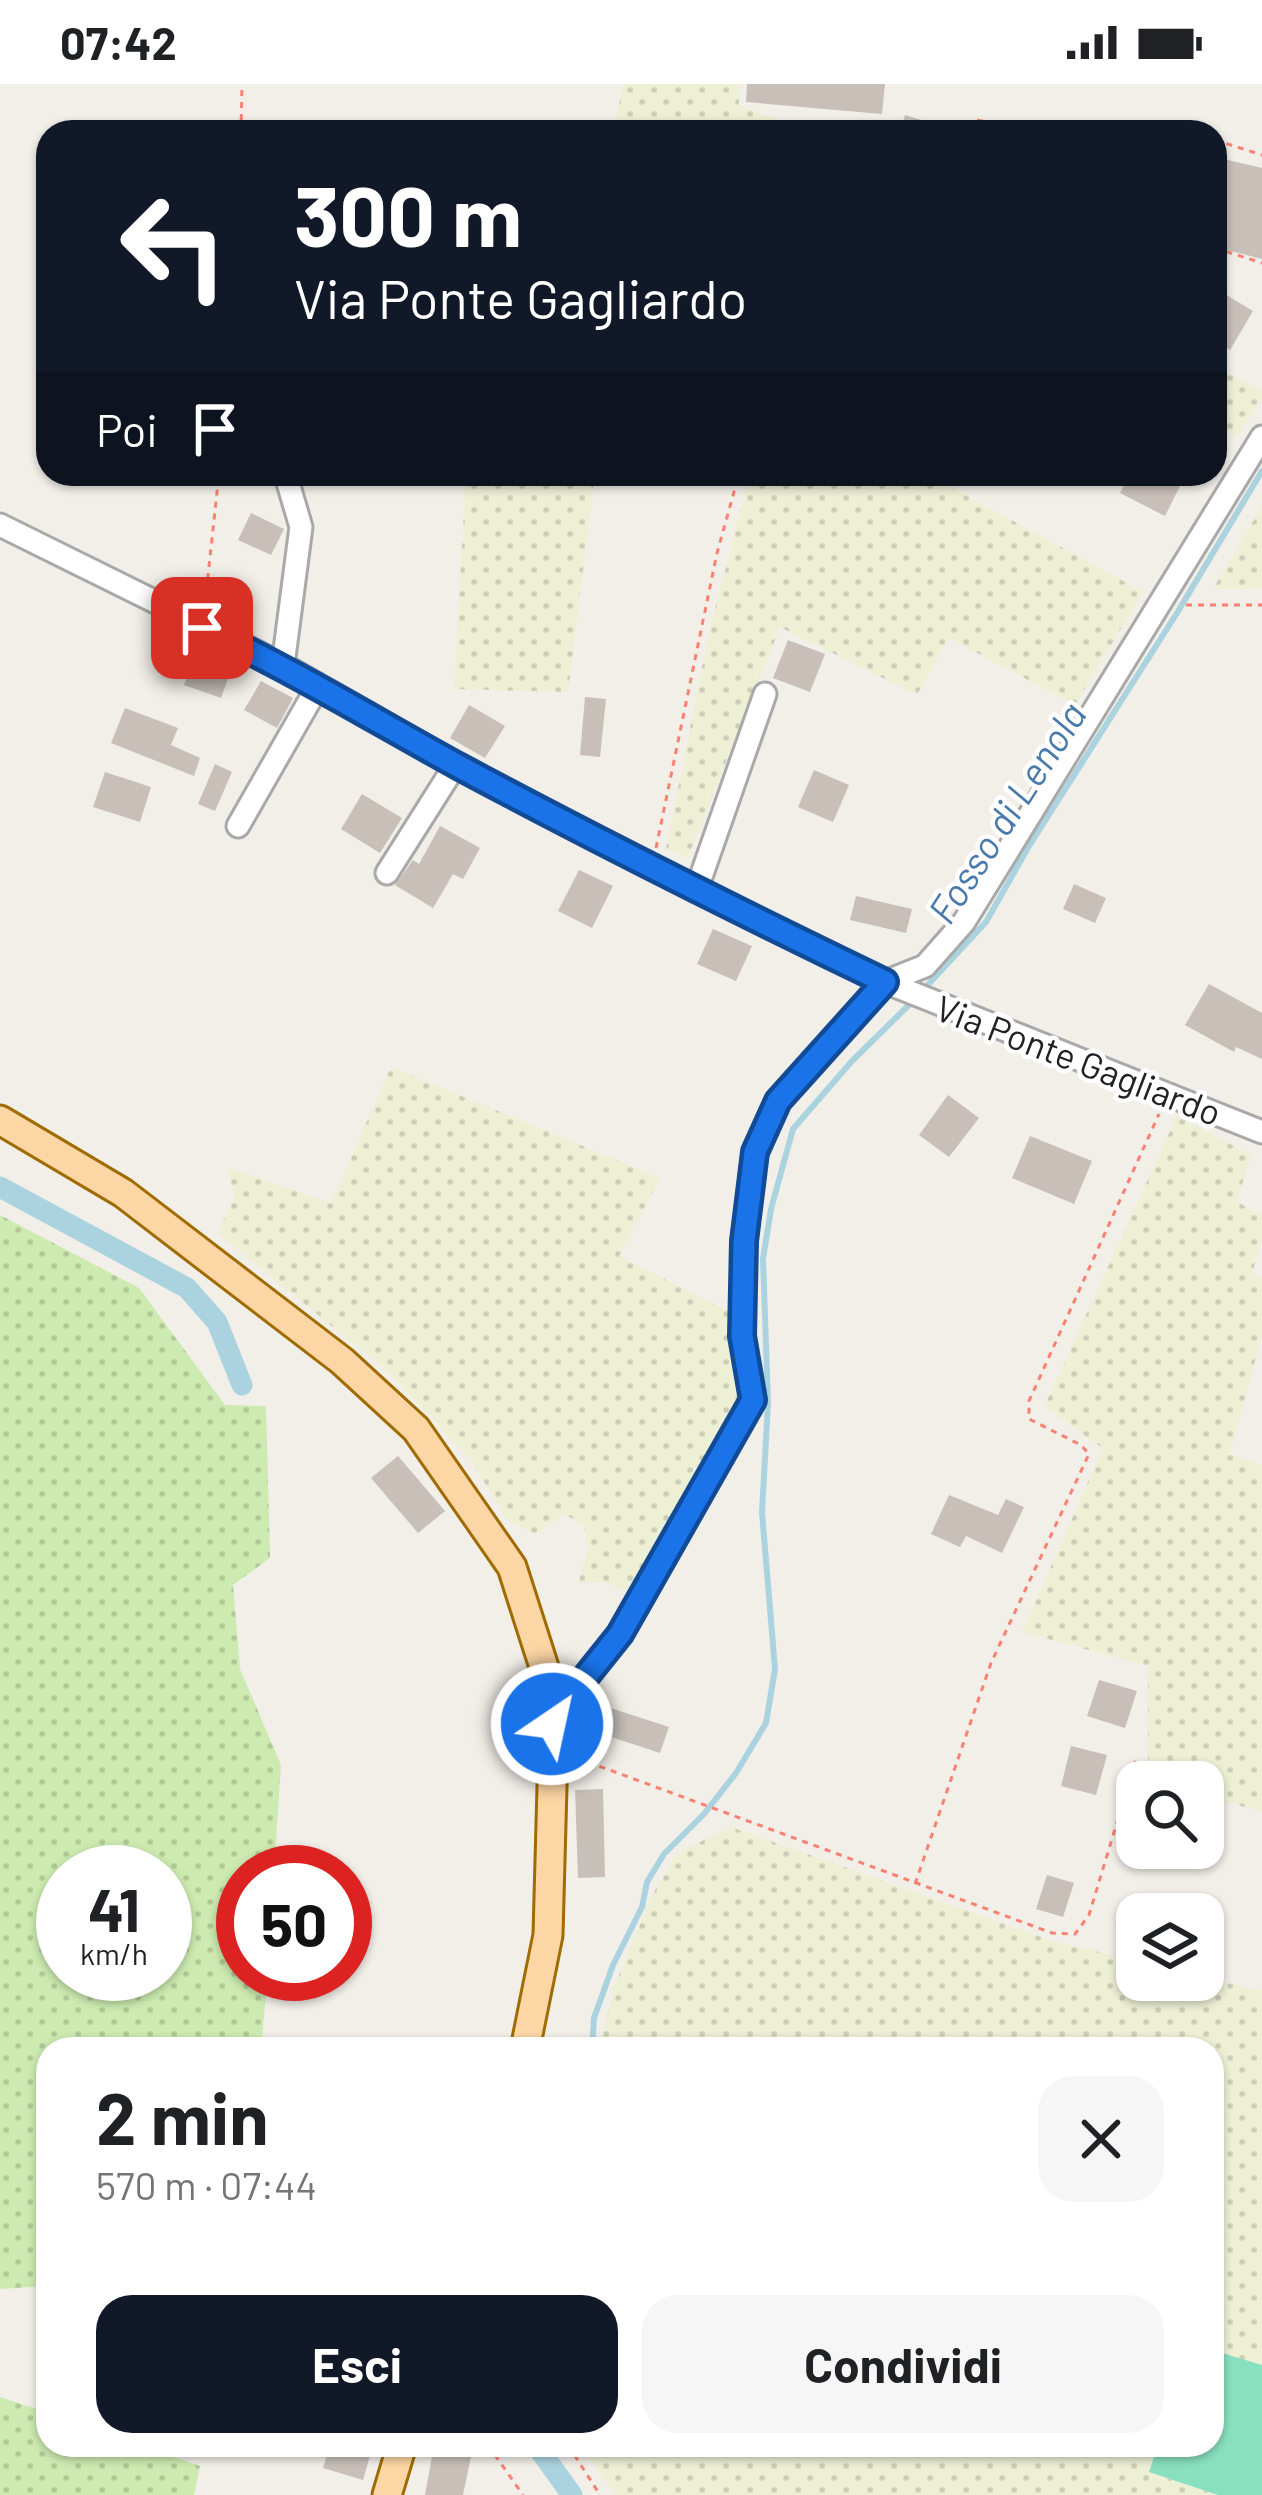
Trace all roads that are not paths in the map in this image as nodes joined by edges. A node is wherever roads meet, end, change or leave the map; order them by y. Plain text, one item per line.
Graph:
1 (1262, 437) edge
2 (289, 486) edge
3 (0, 525) edge
4 (283, 665) junction
5 (318, 686) junction
6 (765, 694) dead end
7 (456, 764) junction
8 (238, 826) dead end
9 (387, 873) dead end
10 (696, 891) junction
11 (885, 982) junction
12 (0, 1120) edge
13 (1262, 1132) edge
14 (551, 1699) junction
15 (527, 2037) edge
16 (398, 2457) edge
17 (387, 2495) edge

1 - 11 street
2 - 4 street
3 - 4 street, Via Ponte Gagliardo
4 - 5 street, Via Ponte Gagliardo
5 - 7 street, Via Ponte Gagliardo
5 - 8 street
6 - 10 street
7 - 9 street
7 - 10 street, Via Ponte Gagliardo
10 - 11 street, Via Ponte Gagliardo
11 - 13 street, Via Ponte Gagliardo
11 - 14 street
12 - 14 main road
14 - 15 main road
16 - 17 main road

